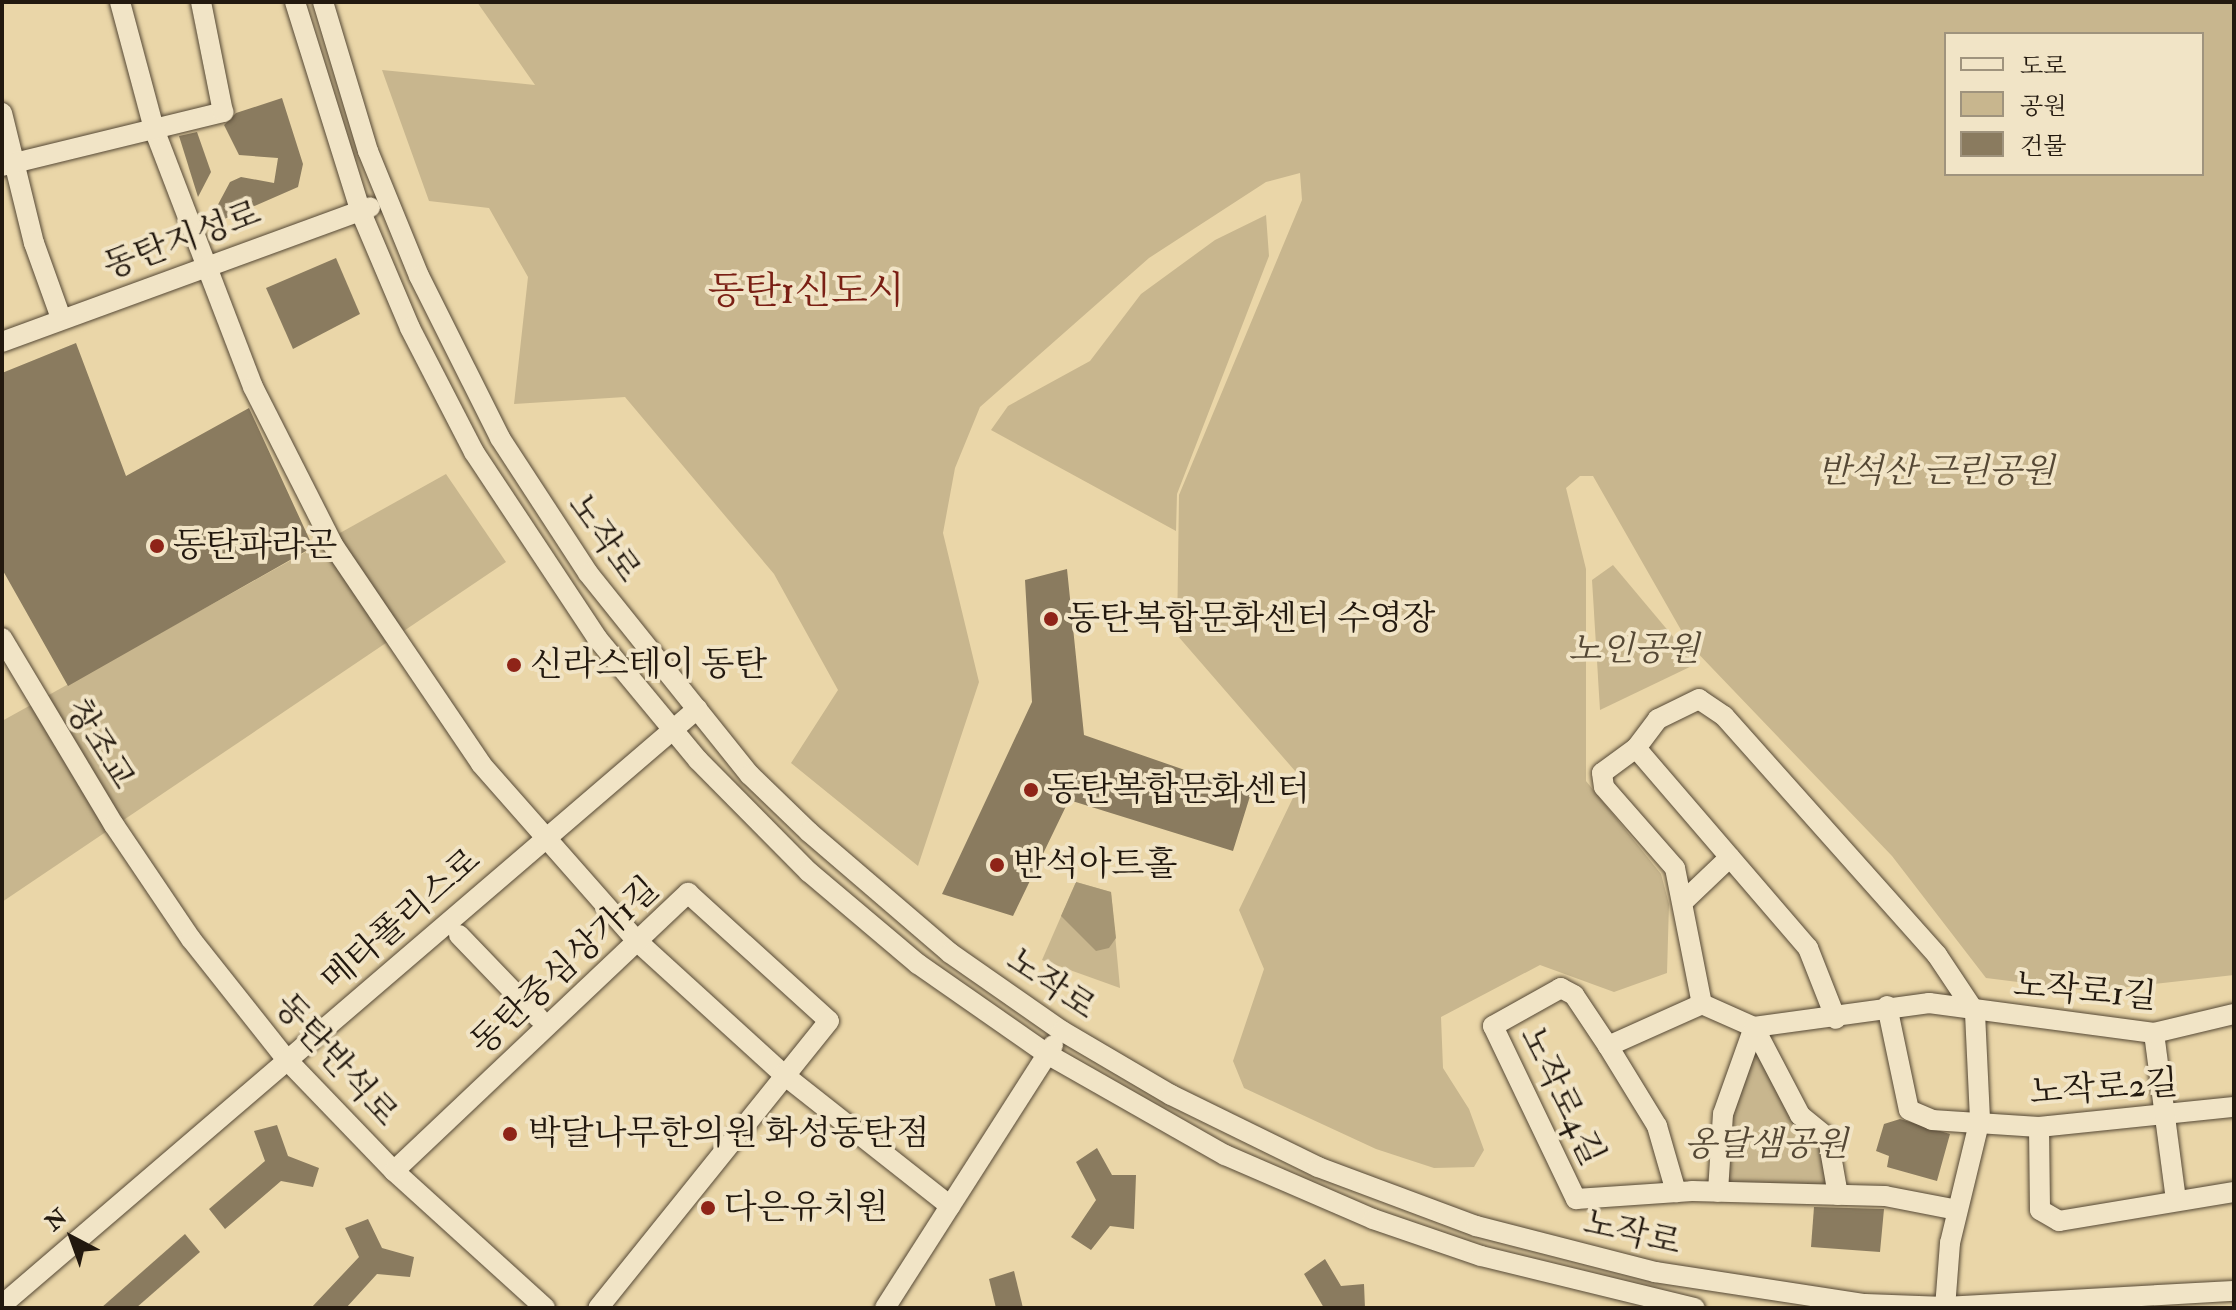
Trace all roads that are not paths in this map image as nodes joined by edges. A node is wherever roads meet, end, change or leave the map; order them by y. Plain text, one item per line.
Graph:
1 (120, 2) edge
2 (201, 2) edge
3 (295, 2) edge
4 (323, 2) edge
5 (2, 113) edge
6 (355, 116) junction
7 (330, 125) junction
8 (154, 129) junction
9 (7, 165) edge
10 (385, 201) junction
11 (360, 210) junction
12 (203, 267) junction
13 (432, 305) junction
14 (61, 318) junction
15 (406, 318) junction
16 (2, 342) edge
17 (2, 638) edge
18 (697, 709) junction
19 (672, 730) junction
20 (1636, 748) junction
21 (750, 775) junction
22 (729, 793) junction
23 (114, 825) joint
24 (545, 839) junction
25 (1730, 857) junction
26 (1685, 900) junction
27 (459, 935) dead end
28 (638, 942) junction
29 (985, 979) junction
30 (969, 1001) junction
31 (1702, 1004) junction
32 (1887, 1006) junction
33 (1975, 1012) junction
34 (2234, 1014) edge
35 (539, 1018) dead end
36 (1836, 1019) junction
37 (1754, 1027) junction
38 (1062, 1031) junction
39 (2154, 1033) junction
40 (1608, 1046) junction
41 (1047, 1054) junction
42 (287, 1060) junction
43 (783, 1074) junction
44 (1141, 1079) junction
45 (1127, 1102) junction
46 (2234, 1107) edge
47 (2164, 1118) junction
48 (1978, 1127) junction
49 (2039, 1127) junction
50 (394, 1171) junction
51 (1676, 1192) junction
52 (1718, 1192) junction
53 (2234, 1192) edge
54 (1838, 1195) junction
55 (2176, 1201) junction
56 (950, 1206) junction
57 (1957, 1210) junction
58 (2234, 1291) edge
59 (2, 1305) edge
60 (1861, 1306) edge
61 (2018, 1307) edge
62 (545, 1308) edge
63 (598, 1308) edge
64 (885, 1308) edge
65 (1695, 1308) edge
66 (1945, 1308) edge

1 - 8 street
2 - 8 street
3 - 7 street, 노작로
4 - 6 street, 노작로
5 - 9 street
6 - 7 street
6 - 10 street, 노작로
7 - 11 street, 노작로
8 - 9 street
8 - 12 street
9 - 14 street
10 - 11 street, 동탄지성로
10 - 13 street, 노작로
11 - 12 street, 동탄지성로
11 - 15 street, 노작로
12 - 14 street, 동탄지성로
12 - 24 street
13 - 15 street
13 - 18 street, 노작로
14 - 16 street, 동탄지성로
15 - 19 street, 노작로
17 - 23 street, 창조교
18 - 19 street, 메타폴리스로
18 - 21 street, 노작로
19 - 22 street, 노작로
19 - 24 street, 메타폴리스로
20 - 25 street
20 - 26 street
20 - 33 street
21 - 22 street
21 - 29 street, 노작로
22 - 30 street, 노작로
23 - 42 street, 동탄반석로
24 - 28 street
24 - 42 street, 메타폴리스로
25 - 26 street
25 - 36 street
26 - 31 street
27 - 35 street
28 - 43 street
28 - 43 street, 동탄중심상가1길
28 - 50 street, 동탄중심상가1길
29 - 30 street
29 - 38 street, 노작로
30 - 41 street, 노작로
31 - 37 street
31 - 40 street, 노작로4길
32 - 33 street
32 - 36 street
32 - 48 street
33 - 39 street, 노작로1길
33 - 48 street
34 - 39 street, 노작로1길
36 - 37 street
37 - 52 street
37 - 54 street
38 - 41 street
38 - 44 street, 노작로
39 - 47 street
40 - 51 street, 노작로4길
40 - 51 street, 노작로4길
41 - 45 street, 노작로
41 - 56 street
42 - 50 street, 동탄반석로
42 - 59 street, 메타폴리스로
43 - 56 street
43 - 63 street, 동탄중심상가1길
44 - 45 street
44 - 60 street, 노작로
45 - 65 street, 노작로
46 - 47 street, 노작로2길
47 - 49 street, 노작로2길
47 - 55 street
48 - 49 street, 노작로2길
48 - 57 street
49 - 55 street
50 - 62 street, 동탄반석로
51 - 52 street, 노작로4길
52 - 54 street, 노작로4길
53 - 55 street
54 - 57 street, 노작로4길
56 - 64 street
57 - 66 street
58 - 61 street, 노작로
60 - 66 street, 노작로
61 - 66 street, 노작로

